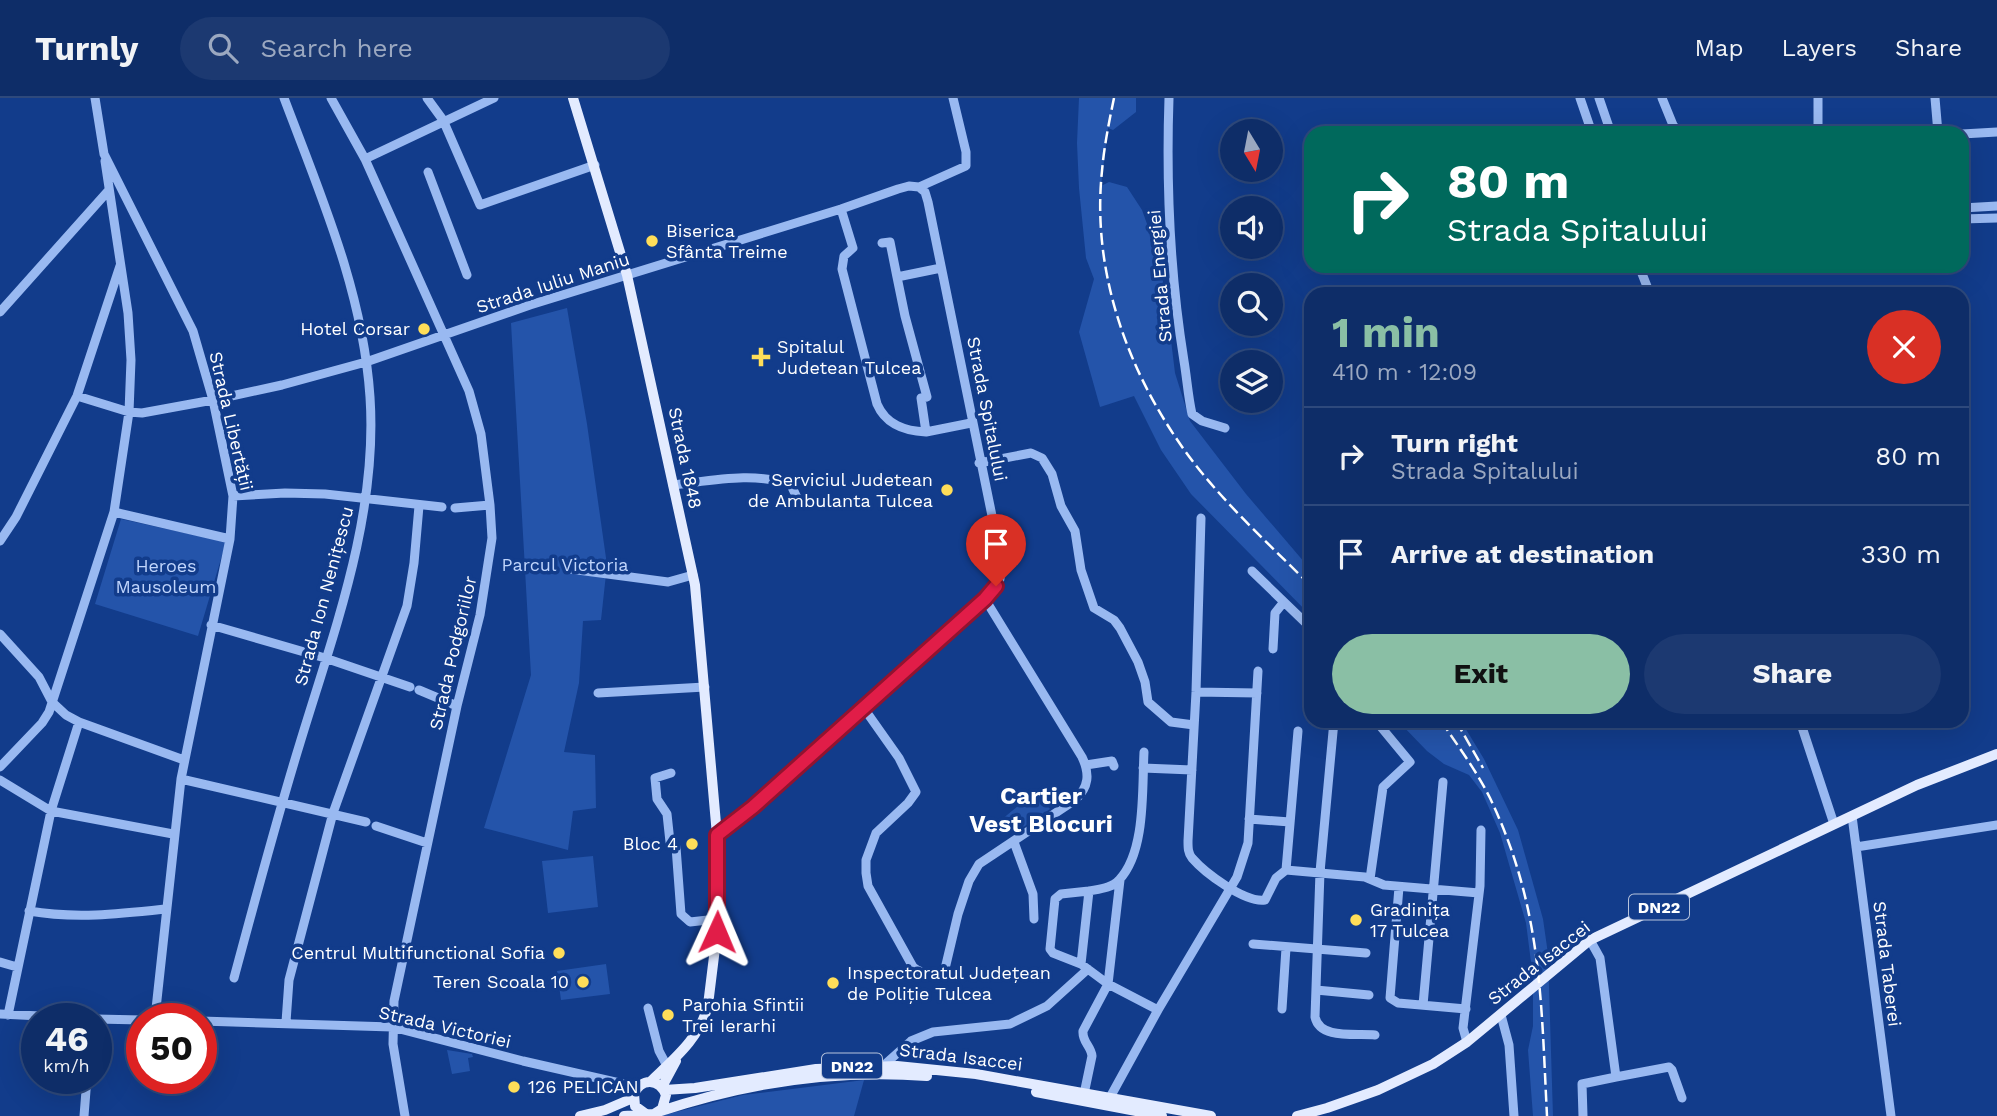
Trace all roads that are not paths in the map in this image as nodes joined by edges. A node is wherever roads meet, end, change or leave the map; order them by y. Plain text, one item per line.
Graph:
1 (95, 98) edge
2 (284, 98) edge
3 (331, 98) edge
4 (427, 98) edge
5 (494, 98) edge
6 (573, 98) edge
7 (953, 98) edge
8 (1169, 98) edge
9 (1580, 98) edge
10 (1599, 98) edge
11 (1662, 98) edge
12 (1670, 98) edge
13 (1818, 98) edge
14 (1936, 98) edge
15 (1670, 115) junction
16 (443, 120) junction
17 (1590, 126) edge
18 (1609, 126) edge
19 (1676, 126) edge
20 (1818, 126) edge
21 (1938, 126) edge
22 (1997, 132) edge
23 (1969, 134) edge
24 (104, 154) junction
25 (365, 159) junction
26 (595, 165) junction
27 (428, 172) dead end
28 (919, 187) junction
29 (109, 190) junction
30 (1997, 206) edge
31 (1969, 208) edge
32 (841, 209) junction
33 (1997, 218) edge
34 (1969, 219) edge
35 (882, 243) dead end
36 (121, 265) junction
37 (941, 268) junction
38 (467, 275) dead end
39 (627, 275) junction
40 (897, 277) junction
41 (0, 312) edge
42 (445, 335) junction
43 (366, 362) junction
44 (77, 396) junction
45 (213, 400) junction
46 (129, 412) junction
47 (971, 423) junction
48 (1225, 428) dead end
49 (926, 432) junction
50 (979, 463) junction
51 (673, 485) junction
52 (233, 496) junction
53 (366, 498) junction
54 (799, 502) dead end
55 (490, 505) junction
56 (419, 506) junction
57 (442, 508) dead end
58 (455, 508) dead end
59 (114, 512) junction
60 (1201, 518) dead end
61 (230, 539) junction
62 (0, 541) edge
63 (570, 569) dead end
64 (1252, 570) dead end
65 (693, 575) junction
66 (985, 599) junction
67 (1283, 603) junction
68 (1304, 622) edge
69 (211, 625) junction
70 (0, 634) edge
71 (1273, 649) dead end
72 (325, 658) junction
73 (1258, 671) dead end
74 (383, 678) junction
75 (705, 687) junction
76 (1196, 692) junction
77 (1257, 692) junction
78 (598, 693) dead end
79 (52, 702) junction
80 (457, 706) junction
81 (863, 707) junction
82 (79, 722) junction
83 (1194, 725) junction
84 (1333, 728) edge
85 (1382, 728) edge
86 (1802, 728) edge
87 (1298, 731) dead end
88 (1144, 752) dead end
89 (1997, 754) edge
90 (184, 760) junction
91 (1086, 765) junction
92 (1114, 766) dead end
93 (0, 767) edge
94 (1143, 768) junction
95 (1192, 770) junction
96 (671, 773) dead end
97 (181, 779) junction
98 (0, 780) edge
99 (1443, 782) dead end
100 (282, 802) junction
101 (51, 811) junction
102 (333, 813) junction
103 (1852, 816) junction
104 (1249, 819) junction
105 (366, 822) dead end
106 (1290, 822) junction
107 (1834, 824) junction
108 (1997, 825) edge
109 (376, 826) dead end
110 (1481, 830) dead end
111 (173, 834) junction
112 (717, 835) junction
113 (1014, 842) junction
114 (427, 843) junction
115 (1856, 847) junction
116 (1286, 870) junction
117 (1320, 872) junction
118 (1370, 879) junction
119 (1120, 880) junction
120 (1399, 887) junction
121 (1231, 889) junction
122 (1435, 890) junction
123 (1089, 891) junction
124 (1479, 893) junction
125 (165, 909) junction
126 (29, 911) junction
127 (717, 919) junction
128 (1034, 919) dead end
129 (1590, 940) junction
130 (1252, 944) dead end
131 (1286, 948) junction
132 (1318, 949) junction
133 (1366, 953) dead end
134 (0, 962) edge
135 (1084, 967) junction
136 (17, 968) junction
137 (234, 978) dead end
138 (1108, 984) junction
139 (1316, 990) junction
140 (1369, 995) dead end
141 (156, 1003) edge
142 (1423, 1005) junction
143 (648, 1008) dead end
144 (1282, 1009) dead end
145 (1466, 1009) junction
146 (1157, 1010) junction
147 (4, 1014) edge
148 (1500, 1015) junction
149 (217, 1021) edge
150 (286, 1022) junction
151 (392, 1027) junction
152 (1375, 1035) dead end
153 (1467, 1042) junction
154 (681, 1053) junction
155 (667, 1066) junction
156 (883, 1066) junction
157 (1616, 1077) junction
158 (651, 1082) junction
159 (663, 1088) junction
160 (635, 1093) junction
161 (86, 1094) edge
162 (1084, 1094) junction
163 (1682, 1098) dead end
164 (1107, 1102) junction
165 (658, 1112) junction
166 (646, 1114) junction
167 (84, 1116) edge
168 (405, 1116) edge
169 (580, 1116) edge
170 (624, 1116) edge
171 (1162, 1116) edge
172 (1211, 1116) edge
173 (1297, 1116) edge
174 (1514, 1116) edge
175 (1584, 1116) edge
176 (1891, 1116) edge

1 - 24 street, Strada Libertății
2 - 43 street, Strada Ion Nenițescu
3 - 25 street, Strada Podgoriilor
4 - 16 street
5 - 16 street
6 - 26 main road, Strada 1848
7 - 28 street, Strada Iuliu Maniu
8 - 48 street, Strada Energiei
9 - 17 street
10 - 18 street
11 - 15 street
12 - 15 street
13 - 20 street
14 - 21 street
15 - 19 street
16 - 25 street
16 - 26 street
22 - 23 street
24 - 29 street
24 - 45 street, Strada Libertății
25 - 42 street, Strada Podgoriilor
26 - 39 main road, Strada 1848
27 - 38 street
28 - 32 street, Strada Iuliu Maniu
28 - 37 street, Strada Spitalului
29 - 36 street
29 - 41 street
30 - 31 street
32 - 39 street, Strada Iuliu Maniu
32 - 49 street
33 - 34 street
35 - 40 street
36 - 44 street
36 - 46 street
37 - 40 street
37 - 47 street, Strada Spitalului
39 - 42 street, Strada Iuliu Maniu
39 - 51 main road, Strada 1848
40 - 49 street
42 - 43 street, Strada Iuliu Maniu
42 - 55 street, Strada Podgoriilor
43 - 45 street, Strada Iuliu Maniu
43 - 53 street, Strada Ion Nenițescu
44 - 46 street, Strada Iuliu Maniu
44 - 62 street
45 - 46 street, Strada Iuliu Maniu
45 - 52 street, Strada Libertății
46 - 59 street
47 - 49 street
47 - 50 street, Strada Spitalului
50 - 66 street, Strada Spitalului
50 - 83 street
51 - 54 street
51 - 65 main road, Strada 1848
52 - 53 street
52 - 61 street, Strada Libertății
53 - 56 street
53 - 72 street, Strada Ion Nenițescu
55 - 58 street
55 - 80 street, Strada Podgoriilor
56 - 57 street
56 - 74 street
59 - 61 street
59 - 79 street
60 - 76 street
61 - 69 street, Strada Libertății
63 - 65 street
64 - 67 street
65 - 75 main road, Strada 1848
66 - 81 street, Strada Spitalului
66 - 91 street
67 - 68 street
67 - 71 street
69 - 72 street
69 - 90 street, Strada Libertății
70 - 79 street
72 - 74 street
72 - 100 street, Strada Ion Nenițescu
73 - 77 street
74 - 80 street
74 - 102 street
75 - 78 street
75 - 112 main road, Strada 1848
76 - 77 street
76 - 83 street
77 - 104 street
79 - 82 street
79 - 93 street
80 - 114 street, Strada Podgoriilor
81 - 112 street, Strada Spitalului
81 - 113 street
82 - 90 street
82 - 101 street
83 - 95 street
84 - 117 street
85 - 118 street
86 - 107 street
87 - 106 street
88 - 94 street
89 - 103 main road, Strada Isaccei / DN22
90 - 97 street, Strada Libertății
91 - 92 street
91 - 113 street
94 - 95 street
94 - 119 street
95 - 121 street
96 - 127 street
97 - 100 street
97 - 111 street, Strada Libertății
98 - 101 street
99 - 122 street
100 - 102 street
100 - 137 street, Strada Ion Nenițescu
101 - 111 street
101 - 126 street
102 - 105 street
102 - 150 street
103 - 107 main road, Strada Isaccei / DN22
103 - 115 street, Strada Taberei
104 - 106 street
104 - 121 street
106 - 116 street
107 - 129 main road, Strada Isaccei / DN22
108 - 115 street
109 - 114 street
110 - 124 street
111 - 125 street, Strada Libertății
112 - 127 main road
113 - 128 street
114 - 151 street, Strada Podgoriilor
115 - 176 street, Strada Taberei
116 - 117 street
116 - 121 street
117 - 118 street
117 - 132 street
118 - 120 street
119 - 123 street
119 - 138 street
120 - 122 street
120 - 142 street
121 - 146 street
122 - 124 street
122 - 142 street
123 - 135 street
123 - 135 street
124 - 145 street
125 - 126 street
125 - 141 street, Strada Libertății
126 - 136 street
127 - 154 main road
129 - 148 main road, Strada Isaccei / DN22
129 - 157 street
130 - 131 street
131 - 132 street
131 - 144 street
132 - 133 street
132 - 139 street
134 - 136 street
135 - 138 street
135 - 156 street
136 - 147 street
138 - 146 street
138 - 162 street
139 - 140 street
139 - 152 street
142 - 145 street
143 - 155 street
145 - 153 street
146 - 164 street
148 - 153 main road, Strada Isaccei / DN22
148 - 174 street
149 - 150 street, Strada Victoriei
150 - 151 street, Strada Victoriei
151 - 160 street, Strada Victoriei
151 - 168 street, Strada Podgoriilor
153 - 173 main road, Strada Isaccei / DN22
154 - 155 main road
154 - 159 main road
155 - 158 main road
156 - 159 main road, Strada Isaccei / DN22
156 - 162 main road, Strada Isaccei / DN22
157 - 163 street
157 - 175 street
158 - 159 main road, Strada Isaccei / DN22
158 - 160 main road
159 - 165 main road
160 - 166 main road
160 - 169 main road
161 - 167 street
162 - 164 main road, Strada Isaccei / DN22
164 - 165 main road, Strada Isaccei / DN22
164 - 171 main road, Strada Isaccei / DN22
164 - 172 main road, Strada Isaccei / DN22
165 - 166 main road, Strada Isaccei / DN22
166 - 170 main road, Strada Isaccei / DN22

